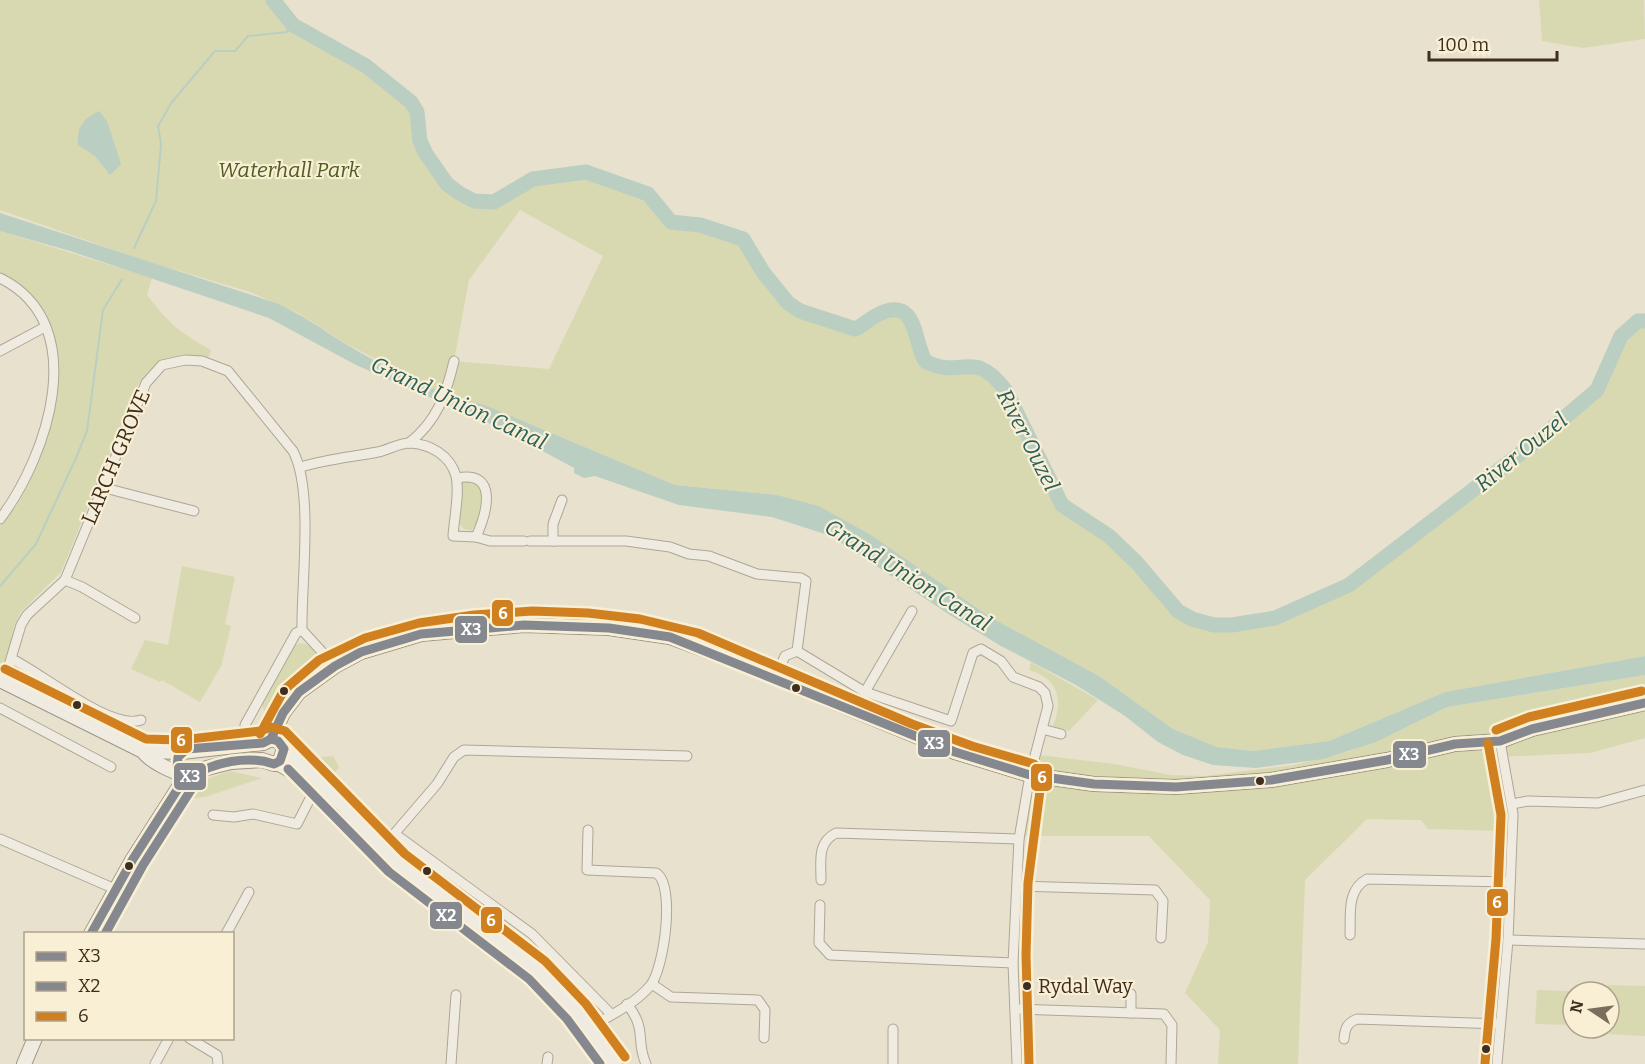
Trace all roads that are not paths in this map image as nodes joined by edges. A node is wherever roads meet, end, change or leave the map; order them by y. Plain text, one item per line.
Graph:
1 (0, 278) edge
2 (45, 327) junction
3 (0, 351) edge
4 (454, 361) dead end
5 (409, 443) junction
6 (301, 466) junction
7 (457, 478) junction
8 (101, 487) junction
9 (562, 500) dead end
10 (194, 511) dead end
11 (0, 519) edge
12 (476, 537) junction
13 (552, 541) junction
14 (65, 580) junction
15 (912, 611) dead end
16 (135, 618) dead end
17 (302, 630) junction
18 (797, 651) junction
19 (12, 659) junction
20 (335, 666) junction
21 (775, 678) junction
22 (2, 681) edge
23 (866, 692) junction
24 (1645, 703) edge
25 (0, 708) edge
26 (141, 720) dead end
27 (245, 725) dead end
28 (1042, 729) junction
29 (1061, 734) dead end
30 (267, 741) junction
31 (1500, 741) junction
32 (284, 749) junction
33 (143, 751) junction
34 (197, 751) junction
35 (182, 752) junction
36 (687, 756) dead end
37 (262, 760) junction
38 (277, 763) junction
39 (111, 766) dead end
40 (203, 769) junction
41 (183, 774) junction
42 (1030, 775) junction
43 (318, 783) junction
44 (1645, 790) edge
45 (1512, 804) junction
46 (213, 815) dead end
47 (588, 830) dead end
48 (395, 834) junction
49 (0, 839) edge
50 (1019, 839) junction
51 (382, 848) junction
52 (820, 880) dead end
53 (1510, 882) junction
54 (1017, 886) junction
55 (115, 889) junction
56 (249, 892) dead end
57 (820, 905) dead end
58 (93, 932) edge
59 (227, 932) edge
60 (1350, 935) dead end
61 (1161, 938) dead end
62 (1508, 940) junction
63 (1645, 944) edge
64 (1013, 963) junction
65 (652, 984) junction
66 (456, 994) dead end
67 (1131, 994) dead end
68 (627, 1004) junction
69 (1015, 1009) junction
70 (1131, 1013) junction
71 (611, 1014) junction
72 (1500, 1024) junction
73 (589, 1028) junction
74 (893, 1029) dead end
75 (764, 1038) dead end
76 (1344, 1038) dead end
77 (34, 1040) edge
78 (168, 1040) edge
79 (192, 1040) edge
80 (24, 1064) edge
81 (155, 1064) edge
82 (218, 1064) edge
83 (451, 1064) edge
84 (615, 1064) edge
85 (646, 1064) edge
86 (893, 1064) edge
87 (1017, 1064) edge
88 (1171, 1064) edge
89 (1497, 1064) edge

1 - 2 street
2 - 3 street
2 - 11 street
4 - 5 street
5 - 6 street
5 - 7 street
6 - 8 street, LARCH GROVE
6 - 17 street
7 - 12 street
7 - 12 street
8 - 10 street
8 - 14 street, LARCH GROVE
9 - 13 street
12 - 13 street
13 - 18 street
14 - 16 street
14 - 19 street, LARCH GROVE
15 - 23 street
17 - 20 street
17 - 27 street
18 - 21 street
18 - 23 street
19 - 22 street, LARCH GROVE
19 - 26 street
20 - 21 street
20 - 30 street
21 - 42 street
22 - 33 street
23 - 28 street
24 - 31 street
25 - 39 street
28 - 29 street
28 - 42 street
30 - 32 street
30 - 34 street
30 - 37 street
31 - 42 street
31 - 45 street
32 - 38 street
32 - 43 street
33 - 35 street
33 - 41 street
34 - 35 street
34 - 40 street
35 - 41 street
36 - 48 street
37 - 38 street
37 - 40 street
38 - 43 street
40 - 41 street
41 - 55 street
42 - 50 street
43 - 46 street
43 - 51 street
44 - 45 street
45 - 53 street
47 - 65 street
48 - 51 street
48 - 71 street
49 - 55 street
50 - 52 street
50 - 54 street
51 - 73 street
53 - 60 street
53 - 62 street
54 - 61 street
54 - 64 street
55 - 58 street
56 - 59 street
57 - 64 street
62 - 63 street
62 - 72 street
64 - 69 street
65 - 68 street
65 - 75 street
66 - 83 street
67 - 70 street
68 - 71 street
68 - 85 street
69 - 70 street
69 - 87 street
70 - 88 street
71 - 73 street
72 - 76 street
72 - 89 street
73 - 84 street
74 - 86 street
77 - 80 street
78 - 81 street
79 - 82 street

